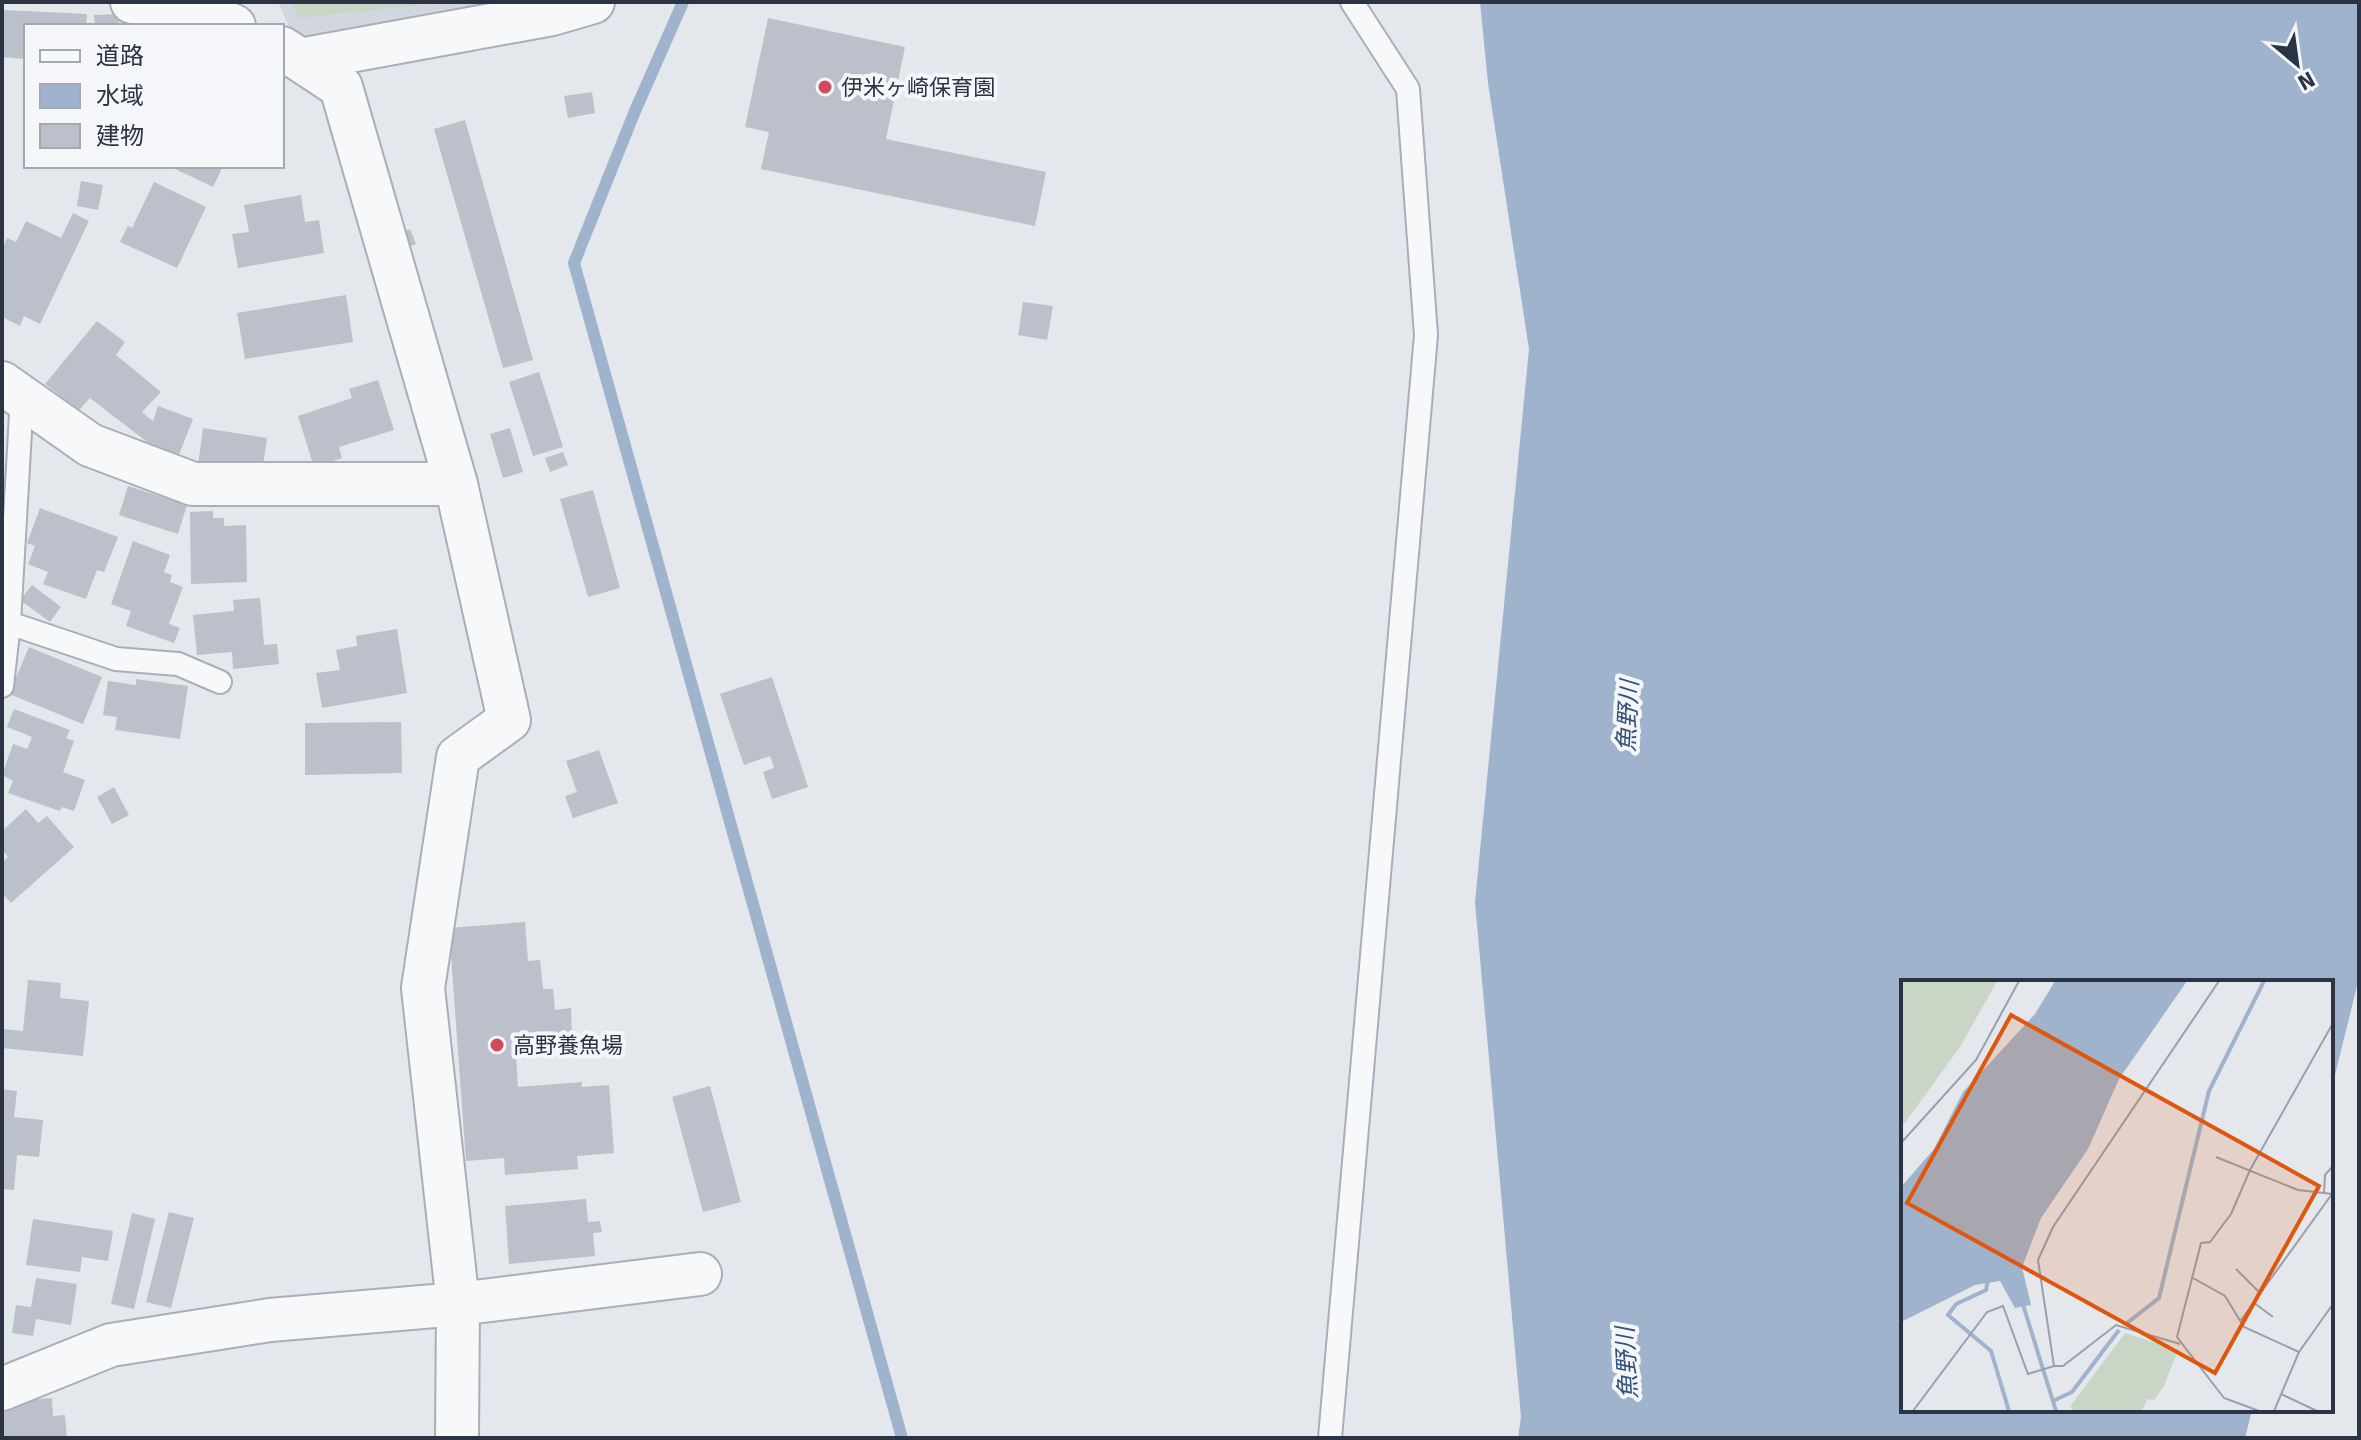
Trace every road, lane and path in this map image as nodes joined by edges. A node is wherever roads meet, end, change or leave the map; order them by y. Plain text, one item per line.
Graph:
1 (132, 2) edge
2 (593, 2) edge
3 (1352, 2) edge
4 (229, 24) edge
5 (291, 54) edge
6 (12, 390) edge
7 (456, 484) junction
8 (8, 542) edge
9 (9, 623) junction
10 (220, 682) dead end
11 (2, 686) edge
12 (700, 1274) dead end
13 (458, 1304) junction
14 (2, 1389) edge
15 (457, 1438) edge
16 (1330, 1438) edge

1 - 4 street
2 - 5 street
3 - 16 lane
5 - 7 street
6 - 7 street
6 - 8 lane
7 - 13 street
8 - 9 lane
9 - 10 lane
9 - 11 lane
12 - 13 street
13 - 14 street
13 - 15 street

